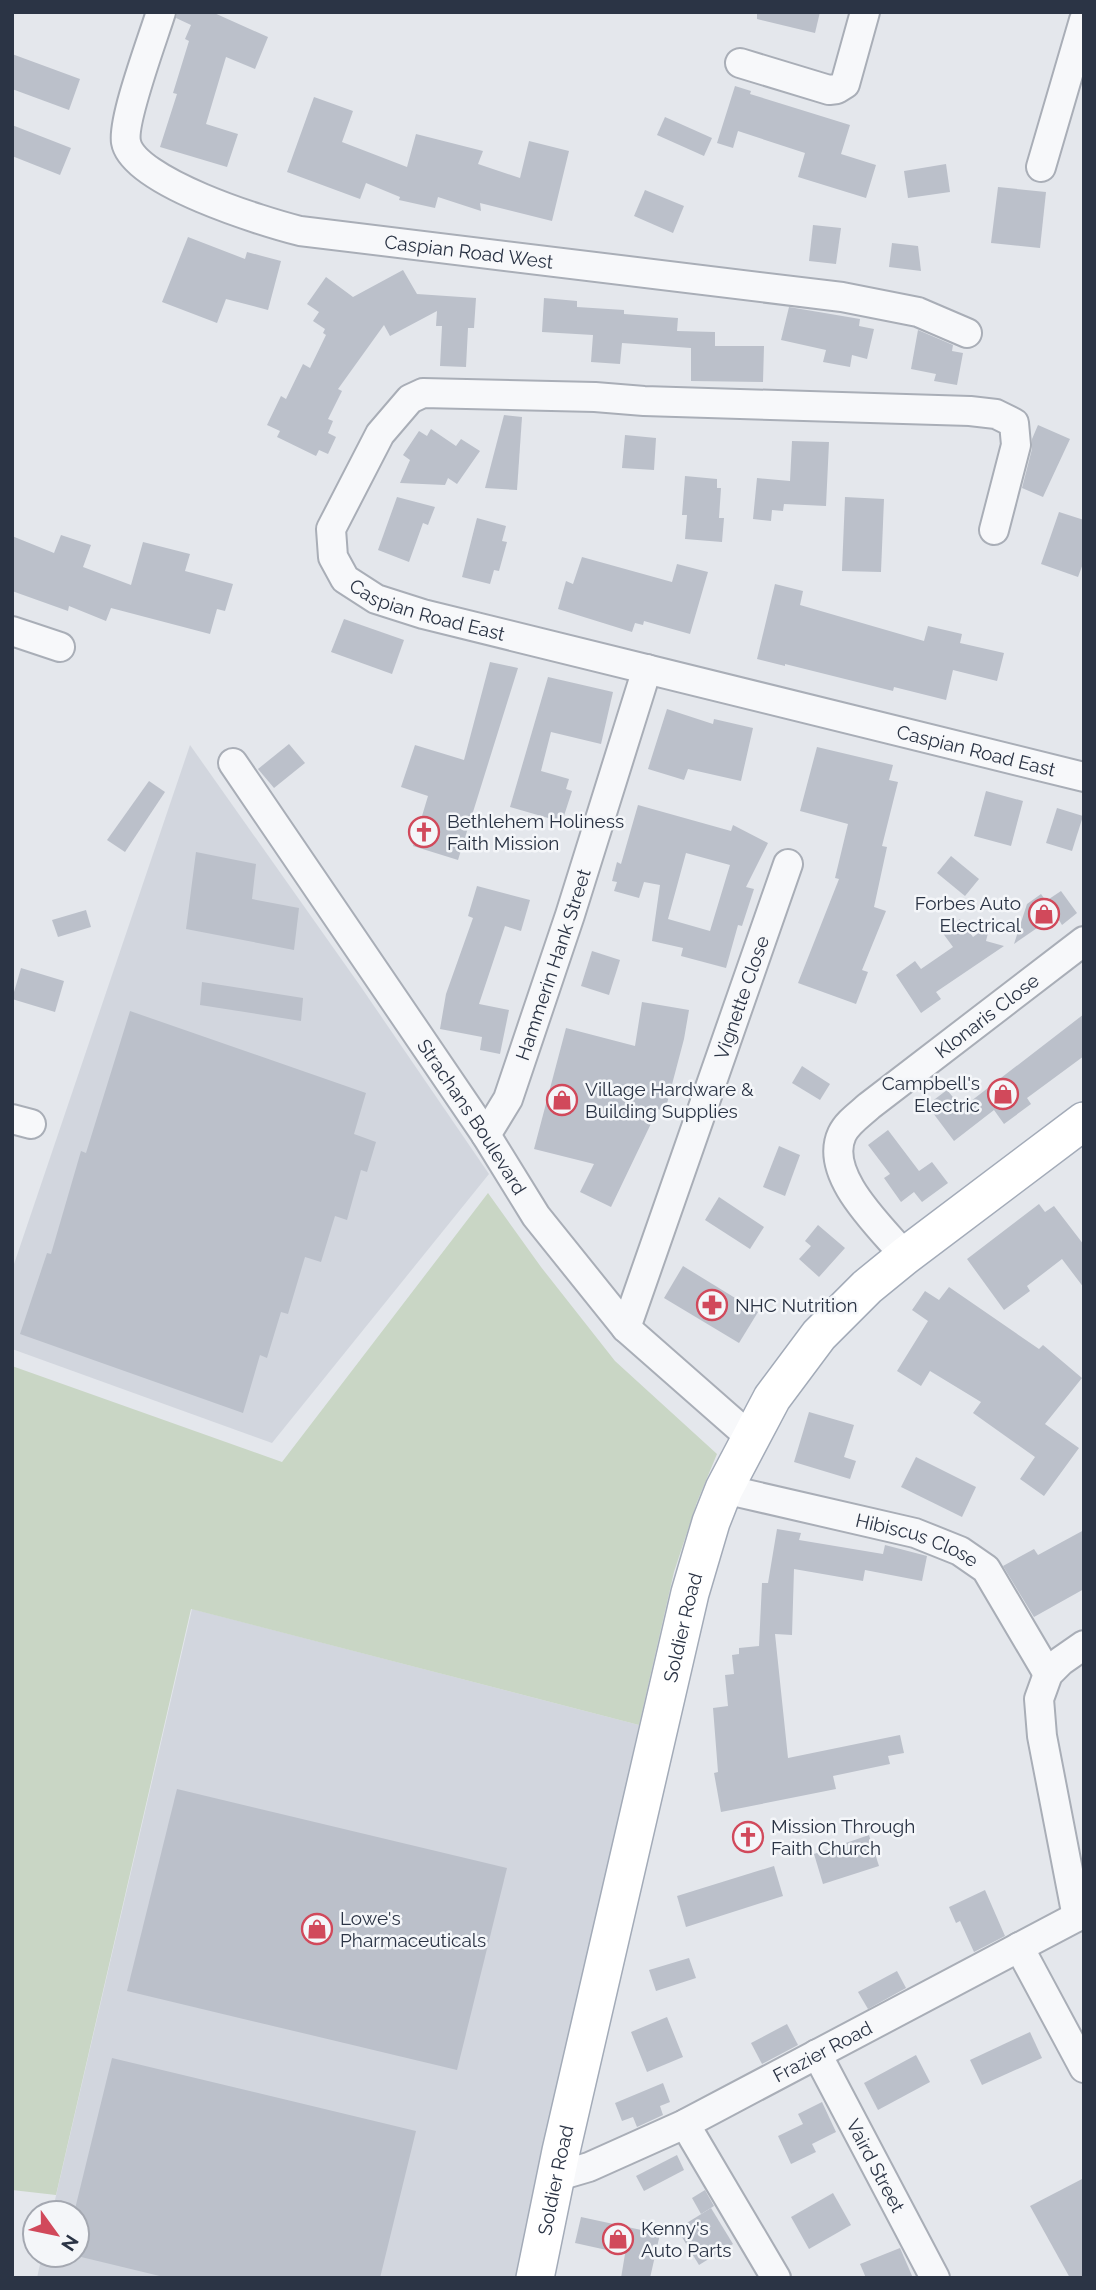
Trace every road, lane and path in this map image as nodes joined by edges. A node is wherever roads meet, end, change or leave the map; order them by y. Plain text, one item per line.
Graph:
1 (161, 12) edge
2 (865, 12) edge
3 (1069, 12) edge
4 (1084, 18) edge
5 (740, 63) dead end
6 (1041, 167) dead end
7 (967, 333) dead end
8 (994, 530) dead end
9 (12, 631) edge
10 (60, 647) dead end
11 (647, 669) junction
12 (233, 763) dead end
13 (1084, 778) edge
14 (788, 864) dead end
15 (1084, 941) edge
16 (1084, 1121) edge
17 (486, 1135) junction
18 (905, 1256) junction
19 (626, 1328) junction
20 (750, 1437) junction
21 (724, 1489) junction
22 (1084, 1645) edge
23 (1048, 1674) junction
24 (1080, 1915) edge
25 (1019, 1947) junction
26 (817, 2054) junction
27 (1084, 2068) edge
28 (685, 2124) junction
29 (555, 2177) junction
30 (535, 2278) edge
31 (776, 2278) edge
32 (935, 2278) edge

1 - 7 street, Caspian Road West
2 - 5 street
3 - 4 street
4 - 6 street
8 - 11 street, Caspian Road East
9 - 10 street
11 - 13 street, Caspian Road East
11 - 17 street, Hammerin Hank Street
12 - 17 street, Strachans Boulevard
14 - 19 street, Vignette Close
15 - 18 street, Klonaris Close
16 - 18 main road, Soldier Road
17 - 19 street, Strachans Boulevard
18 - 20 main road, Soldier Road
19 - 20 street, Strachans Boulevard
20 - 21 main road, Soldier Road
21 - 23 street, Hibiscus Close
21 - 29 main road, Soldier Road
22 - 23 street
23 - 24 street
24 - 25 street, Frazier Road
25 - 26 street, Frazier Road
25 - 27 street
26 - 28 street, Frazier Road
26 - 32 street, Vaird Street
28 - 29 street, Frazier Road
28 - 31 street
29 - 30 main road, Soldier Road

